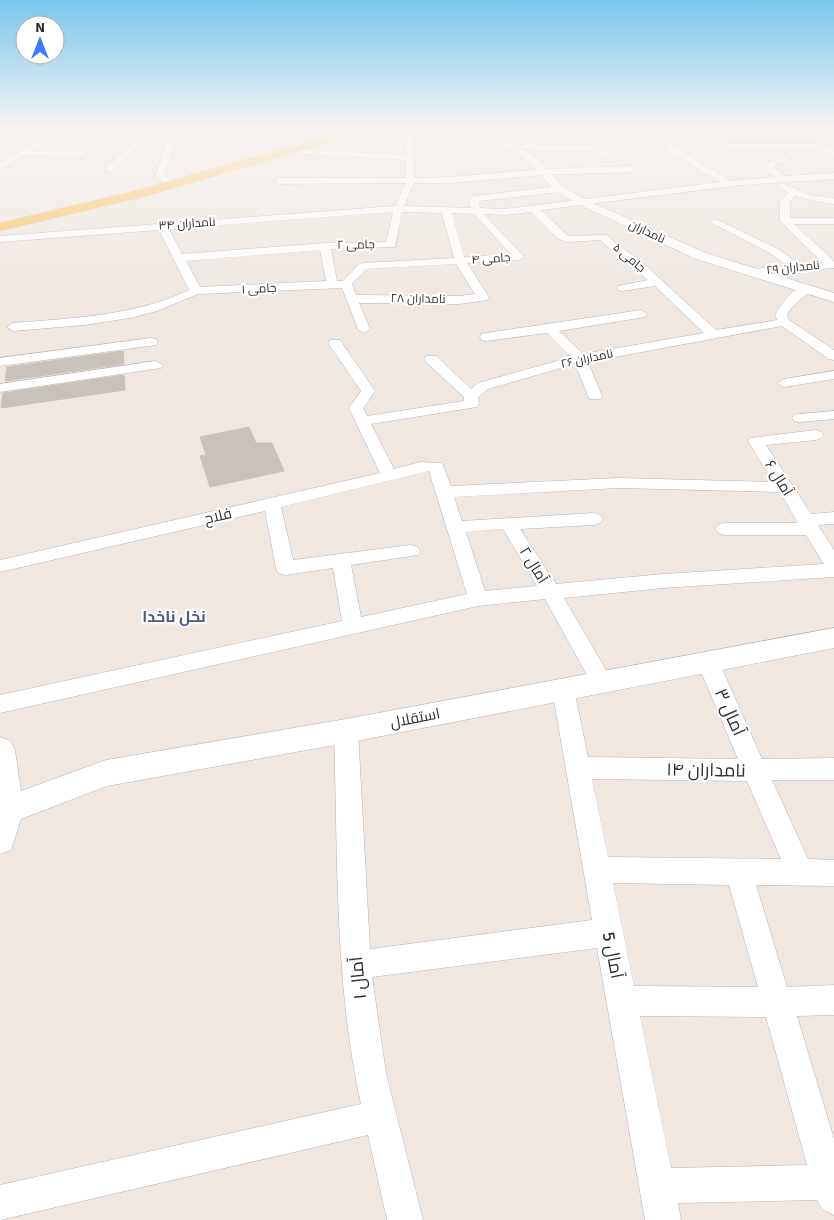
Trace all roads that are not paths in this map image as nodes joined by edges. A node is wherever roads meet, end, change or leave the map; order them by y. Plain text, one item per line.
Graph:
1 (146, 185) edge
2 (171, 185) edge
3 (408, 185) edge
4 (555, 185) edge
5 (715, 185) edge
6 (778, 185) edge
7 (708, 186) junction
8 (559, 189) junction
9 (720, 193) dead end
10 (792, 194) junction
11 (620, 198) junction
12 (834, 201) edge
13 (584, 203) junction
14 (634, 205) dead end
15 (398, 209) junction
16 (534, 209) junction
17 (446, 211) junction
18 (476, 211) junction
19 (0, 220) edge
20 (785, 221) junction
21 (834, 221) edge
22 (715, 222) dead end
23 (162, 226) junction
24 (0, 227) edge
25 (0, 239) edge
26 (325, 246) junction
27 (178, 258) junction
28 (460, 261) junction
29 (833, 265) edge
30 (797, 268) junction
31 (753, 272) junction
32 (657, 282) junction
33 (346, 284) junction
34 (332, 285) junction
35 (622, 288) dead end
36 (196, 290) junction
37 (805, 290) junction
38 (834, 298) edge
39 (352, 299) junction
40 (641, 314) dead end
41 (784, 322) junction
42 (13, 327) dead end
43 (364, 329) dead end
44 (550, 329) junction
45 (714, 335) junction
46 (486, 337) dead end
47 (152, 342) dead end
48 (335, 343) dead end
49 (834, 356) edge
50 (580, 359) junction
51 (431, 360) dead end
52 (0, 362) edge
53 (156, 365) dead end
54 (834, 375) edge
55 (784, 383) dead end
56 (0, 388) edge
57 (471, 396) junction
58 (595, 396) dead end
59 (834, 415) edge
60 (799, 418) dead end
61 (361, 421) junction
62 (816, 435) dead end
63 (389, 476) junction
64 (784, 487) junction
65 (444, 492) junction
66 (272, 503) junction
67 (834, 518) edge
68 (594, 519) dead end
69 (508, 523) junction
70 (808, 525) junction
71 (456, 528) junction
72 (724, 529) dead end
73 (412, 551) dead end
74 (341, 560) junction
75 (834, 565) edge
76 (0, 566) edge
77 (834, 570) edge
78 (550, 591) junction
79 (478, 599) junction
80 (353, 627) junction
81 (834, 638) edge
82 (708, 662) junction
83 (602, 682) junction
84 (563, 689) junction
85 (0, 704) edge
86 (346, 731) junction
87 (0, 750) edge
88 (578, 768) junction
89 (834, 769) edge
90 (756, 770) junction
91 (4, 812) edge
92 (0, 839) edge
93 (597, 870) junction
94 (739, 872) junction
95 (800, 873) junction
96 (834, 874) edge
97 (609, 932) junction
98 (356, 965) junction
99 (834, 1000) edge
100 (622, 1001) junction
101 (777, 1002) junction
102 (380, 1116) junction
103 (657, 1186) junction
104 (832, 1190) edge
105 (0, 1203) edge
106 (405, 1220) edge
107 (663, 1220) edge

1 - 19 main road
2 - 24 main road
3 - 15 street
4 - 8 street, نامداران
5 - 7 street, نامداران ۳۴
6 - 10 street
7 - 9 street
7 - 11 street, نامداران ۳۴
8 - 13 street, نامداران
8 - 18 street
10 - 12 street
10 - 20 street
11 - 13 street, نامداران ۳۴
11 - 14 street
13 - 16 street, نامداران ۳۴
13 - 31 street, نامداران
15 - 17 street, نامداران ۳۴
15 - 23 street, نامداران ۳۴
15 - 26 street, جامی ۲
16 - 18 street, نامداران ۳۴
16 - 32 street, جامی ۵
17 - 18 street, نامداران ۳۴
17 - 28 street
18 - 28 street, جامی ۴
20 - 21 street
20 - 29 street
22 - 30 street
23 - 25 street, نامداران ۳۴
23 - 27 street
26 - 27 street
26 - 34 street, جامی ۲
27 - 36 street
28 - 33 street
28 - 39 street, نامداران ۲۸
29 - 30 street, نامداران ۲۹
30 - 31 street, نامداران ۲۹
31 - 37 street, نامداران
32 - 35 street
32 - 45 street, جامی ۵
33 - 34 street, جامی ۱
33 - 39 street
34 - 36 street, جامی ۱
36 - 42 street
37 - 38 street, نامداران
37 - 41 street
39 - 43 street
40 - 44 street
41 - 45 street, نامداران ۲۶
41 - 49 street
44 - 46 street
44 - 50 street
45 - 50 street, نامداران ۲۶
47 - 52 street
48 - 61 street
50 - 57 street, نامداران ۲۶
50 - 58 street
51 - 57 street
53 - 56 street
54 - 55 street
57 - 61 street, نامداران ۲۶
59 - 60 street
61 - 63 street
62 - 64 street, آمال ۶
63 - 65 street, فلاح
63 - 66 street, فلاح
64 - 65 street
64 - 70 street, آمال ۶
65 - 71 street
66 - 74 street
66 - 76 street, فلاح
67 - 70 street
68 - 69 street, آمال ۲
69 - 71 street
69 - 78 street, آمال ۲
70 - 72 street
70 - 75 street, آمال ۶
71 - 79 street
73 - 74 street
74 - 80 street
77 - 78 street
78 - 79 street
78 - 83 street, آمال ۲
79 - 80 street
80 - 85 street
81 - 82 street, استقلال
82 - 83 street, استقلال
82 - 90 street, آمال ۳
83 - 84 street, استقلال
84 - 86 street, استقلال
84 - 88 street, آمال 5
86 - 91 street, استقلال
86 - 98 street, آمال ۱
87 - 91 street
88 - 90 street, نامداران ۱۴
88 - 93 street, آمال 5
89 - 90 street, نامداران ۱۴
90 - 95 street, آمال ۳
91 - 92 street
93 - 94 street
93 - 97 street, آمال 5
94 - 95 street
94 - 101 street
95 - 96 street
97 - 98 street
97 - 100 street, آمال 5
98 - 102 street, آمال ۱
99 - 101 street
100 - 101 street
100 - 103 street, آمال 5
101 - 104 street
102 - 105 street
102 - 106 street, آمال ۱
103 - 104 street
103 - 107 street, آمال 5

